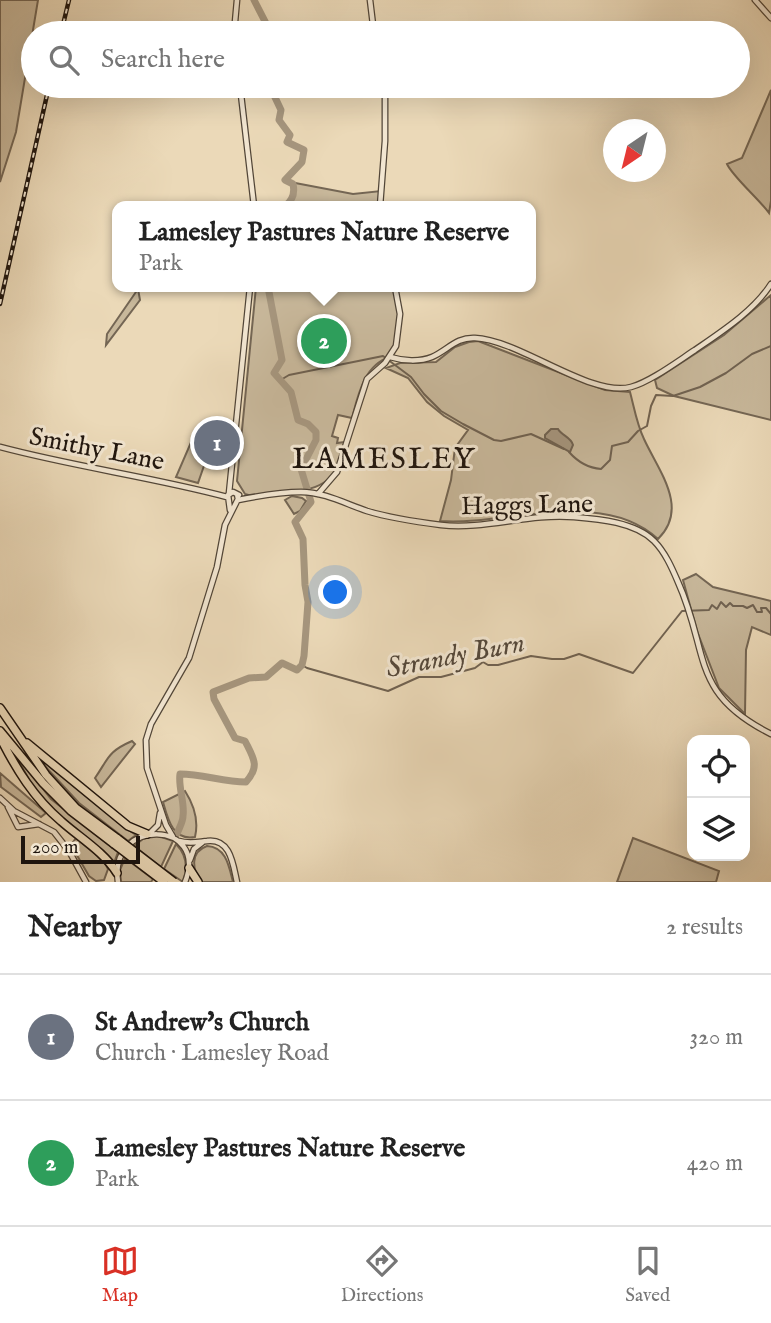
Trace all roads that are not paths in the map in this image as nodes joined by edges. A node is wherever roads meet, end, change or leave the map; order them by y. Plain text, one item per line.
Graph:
1 (237, 0) edge
2 (370, 0) edge
3 (755, 0) edge
4 (771, 18) edge
5 (235, 21) edge
6 (373, 21) edge
7 (241, 98) edge
8 (385, 98) edge
9 (253, 201) edge
10 (380, 201) edge
11 (771, 284) edge
12 (250, 292) edge
13 (396, 292) edge
14 (390, 357) junction
15 (0, 447) edge
16 (232, 480) junction
17 (237, 493) junction
18 (317, 494) junction
19 (250, 498) junction
20 (232, 499) junction
21 (0, 708) edge
22 (0, 730) edge
23 (771, 734) edge
24 (18, 736) junction
25 (0, 737) edge
26 (0, 798) edge
27 (8, 806) junction
28 (159, 806) junction
29 (23, 815) junction
30 (15, 821) junction
31 (41, 824) junction
32 (26, 826) junction
33 (148, 834) junction
34 (176, 839) junction
35 (203, 841) junction
36 (116, 842) junction
37 (189, 865) junction
38 (117, 878) edge
39 (86, 882) edge
40 (164, 882) edge
41 (174, 882) edge
42 (185, 882) edge
43 (198, 882) edge
44 (237, 882) edge

1 - 5 street
2 - 6 street
3 - 4 street
7 - 9 street
8 - 10 street
11 - 14 street
12 - 16 street
13 - 14 street
14 - 18 street
15 - 20 street, Smithy Lane
16 - 17 street
16 - 20 street
17 - 19 street, Haggs Lane
17 - 20 street
18 - 19 street, Haggs Lane
18 - 23 street, Haggs Lane
19 - 20 street, Haggs Lane
20 - 28 street
21 - 24 highway
22 - 36 highway
24 - 33 highway
24 - 36 highway
25 - 38 highway
26 - 27 street
27 - 29 street
27 - 30 street
28 - 33 street
28 - 34 street
29 - 30 street
29 - 31 street
29 - 32 street
30 - 32 street
31 - 32 street
31 - 39 street
33 - 34 street
33 - 38 street
34 - 35 street
34 - 37 street
35 - 37 street
35 - 44 street
36 - 40 highway, bridge
36 - 41 highway, bridge
37 - 42 street
37 - 43 highway

